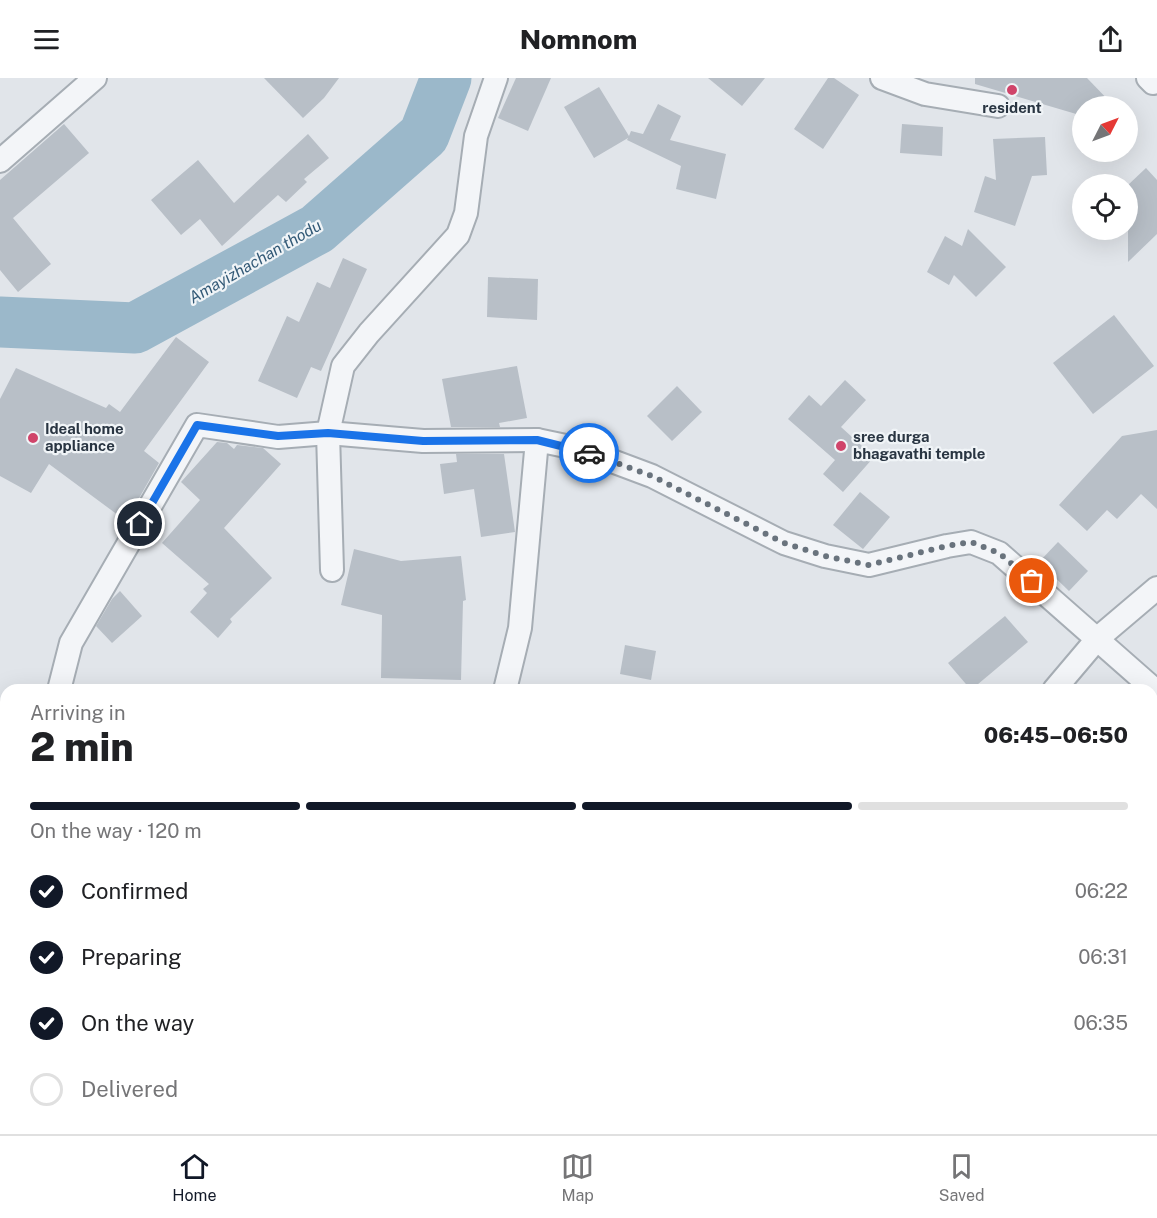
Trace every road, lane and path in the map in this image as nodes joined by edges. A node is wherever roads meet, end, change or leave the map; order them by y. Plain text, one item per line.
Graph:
1 (95, 78) edge
2 (496, 78) edge
3 (882, 78) edge
4 (1148, 78) edge
5 (1157, 79) edge
6 (998, 106) dead end
7 (0, 161) edge
8 (328, 433) junction
9 (537, 440) junction
10 (332, 570) dead end
11 (1157, 588) edge
12 (1098, 638) junction
13 (61, 684) edge
14 (507, 684) edge
15 (1058, 684) edge
16 (1148, 684) edge

1 - 7 street
2 - 8 street
3 - 6 street
4 - 5 street
8 - 9 street
8 - 10 street
8 - 13 street
9 - 12 street
9 - 14 street
11 - 12 street
12 - 15 street
12 - 16 street

